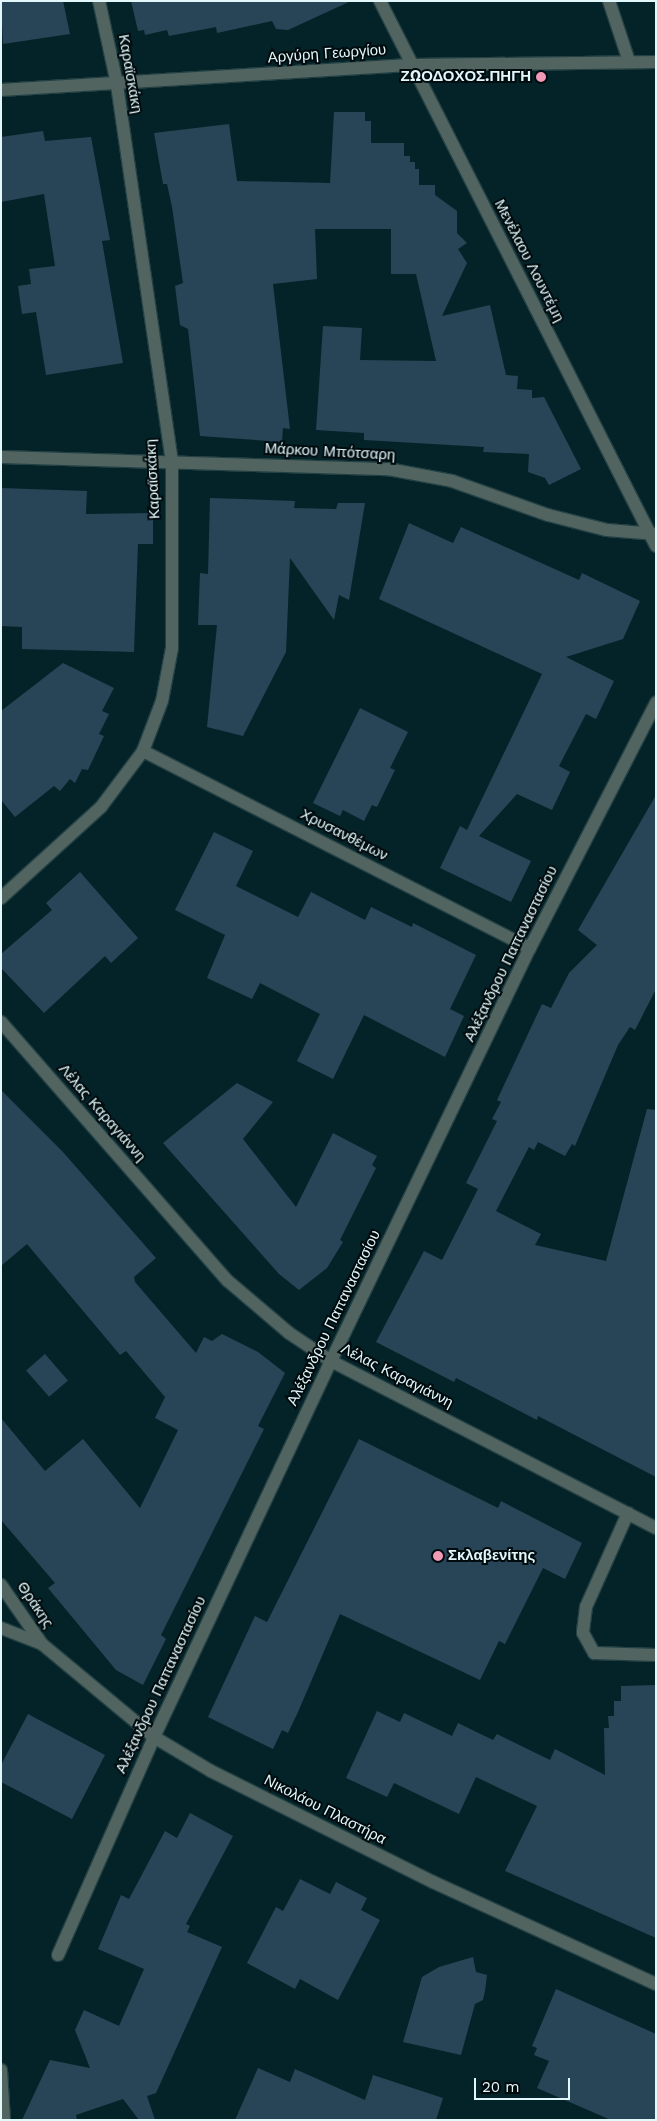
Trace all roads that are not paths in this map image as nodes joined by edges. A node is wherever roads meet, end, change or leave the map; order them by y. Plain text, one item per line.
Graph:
1 (99, 1) edge
2 (380, 1) edge
3 (609, 1) edge
4 (629, 61) junction
5 (656, 62) edge
6 (413, 65) junction
7 (117, 84) junction
8 (1, 90) edge
9 (1, 457) edge
10 (172, 462) junction
11 (653, 538) edge
12 (656, 703) edge
13 (143, 751) junction
14 (1, 898) edge
15 (530, 948) junction
16 (1, 1022) edge
17 (331, 1361) junction
18 (628, 1513) junction
19 (656, 1528) edge
20 (1, 1585) edge
21 (1, 1628) edge
22 (42, 1644) junction
23 (656, 1655) edge
24 (154, 1737) junction
25 (58, 1955) dead end
26 (656, 1984) edge
27 (1, 2070) edge
28 (4, 2120) edge

1 - 7 street, Καραϊσκάκη
2 - 6 street, Μενέλαου Λουντέμη
3 - 4 street
4 - 5 street, Αργύρη Γεωργίου
4 - 6 street, Αργύρη Γεωργίου
6 - 7 street, Αργύρη Γεωργίου
6 - 11 street, Μενέλαου Λουντέμη
7 - 8 street, Αργύρη Γεωργίου
7 - 10 street, Καραϊσκάκη
9 - 10 street, Μάρκου Μπότσαρη
10 - 11 street, Μάρκου Μπότσαρη
10 - 13 street, Καραϊσκάκη
12 - 15 street, Αλέξανδρου Παπαναστασίου
13 - 14 street, Καραϊσκάκη
13 - 15 street, Χρυσανθέμων
15 - 17 street, Αλέξανδρου Παπαναστασίου
16 - 17 street, Λέλας Καραγιάννη
17 - 18 street, Λέλας Καραγιάννη
17 - 24 street, Αλέξανδρου Παπαναστασίου
18 - 19 street, Λέλας Καραγιάννη
18 - 23 street
20 - 22 street, Θράκης
21 - 22 street, Νικολάου Πλαστήρα
22 - 24 street, Νικολάου Πλαστήρα
24 - 25 street, Αλέξανδρου Παπαναστασίου
24 - 26 street, Νικολάου Πλαστήρα
27 - 28 street

